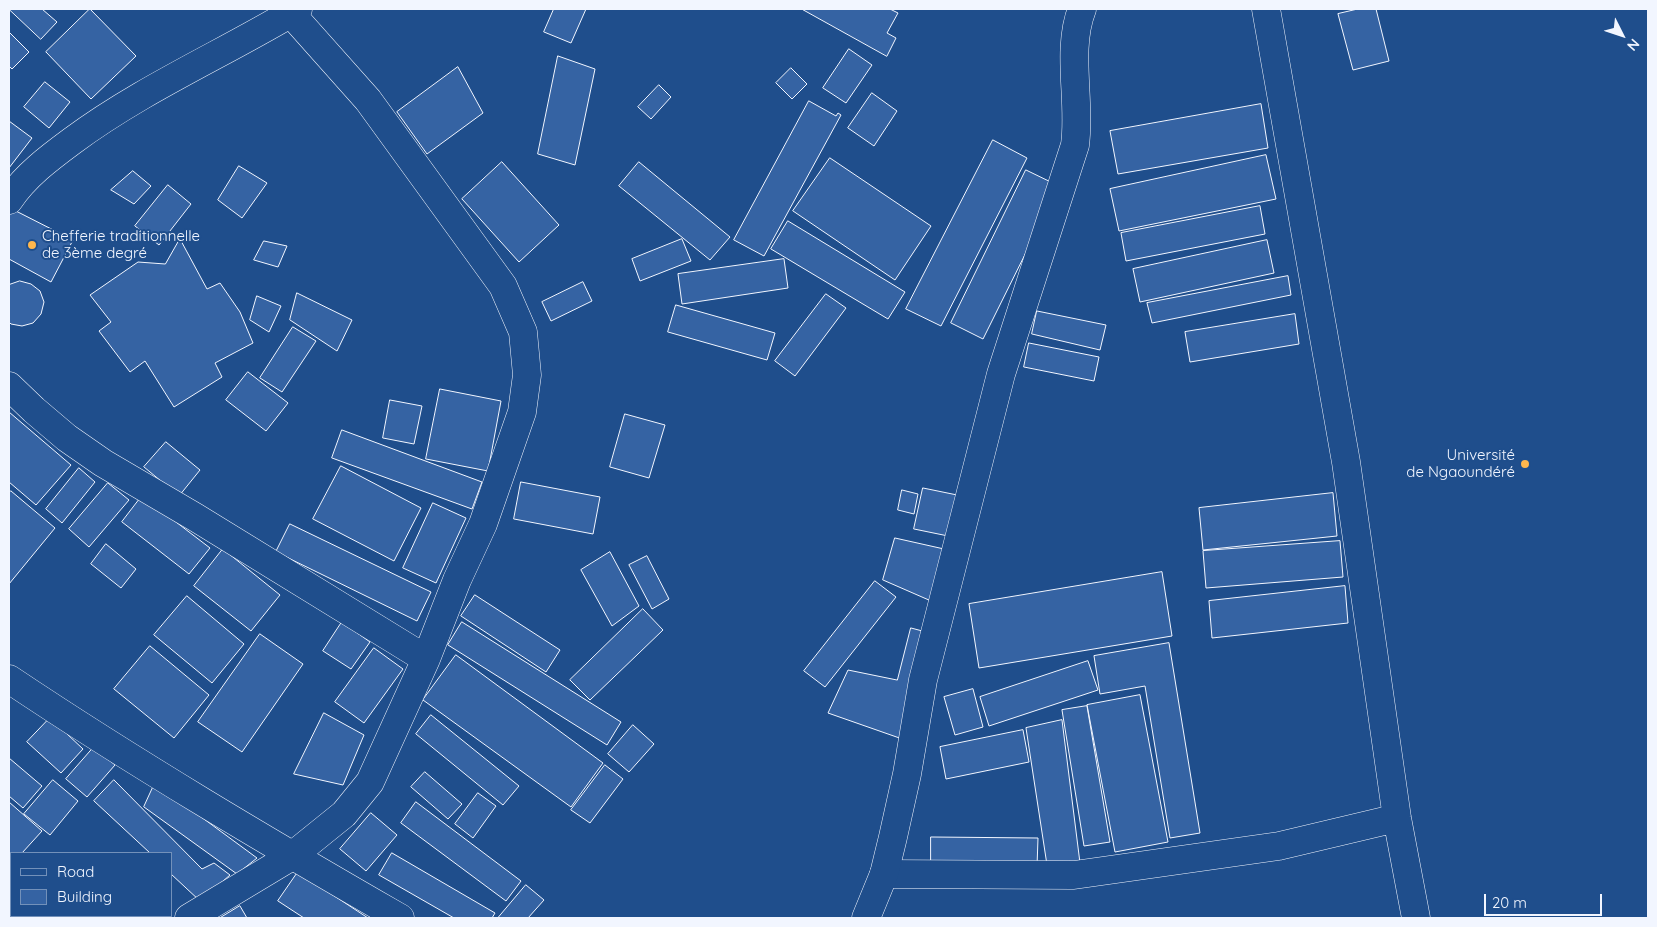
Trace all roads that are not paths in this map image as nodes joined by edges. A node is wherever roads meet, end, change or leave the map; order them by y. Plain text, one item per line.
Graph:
1 (1082, 9) edge
2 (1266, 9) edge
3 (292, 10) edge
4 (9, 200) edge
5 (9, 386) edge
6 (426, 659) junction
7 (9, 679) edge
8 (1397, 818) junction
9 (292, 856) junction
10 (884, 874) junction
11 (189, 918) edge
12 (400, 918) edge
13 (866, 918) edge
14 (1416, 918) edge

1 - 10 street
2 - 8 street
3 - 4 street
3 - 6 street
5 - 6 street
6 - 9 street
7 - 9 street
8 - 10 street
8 - 14 street
9 - 11 street
9 - 12 street
10 - 13 street

